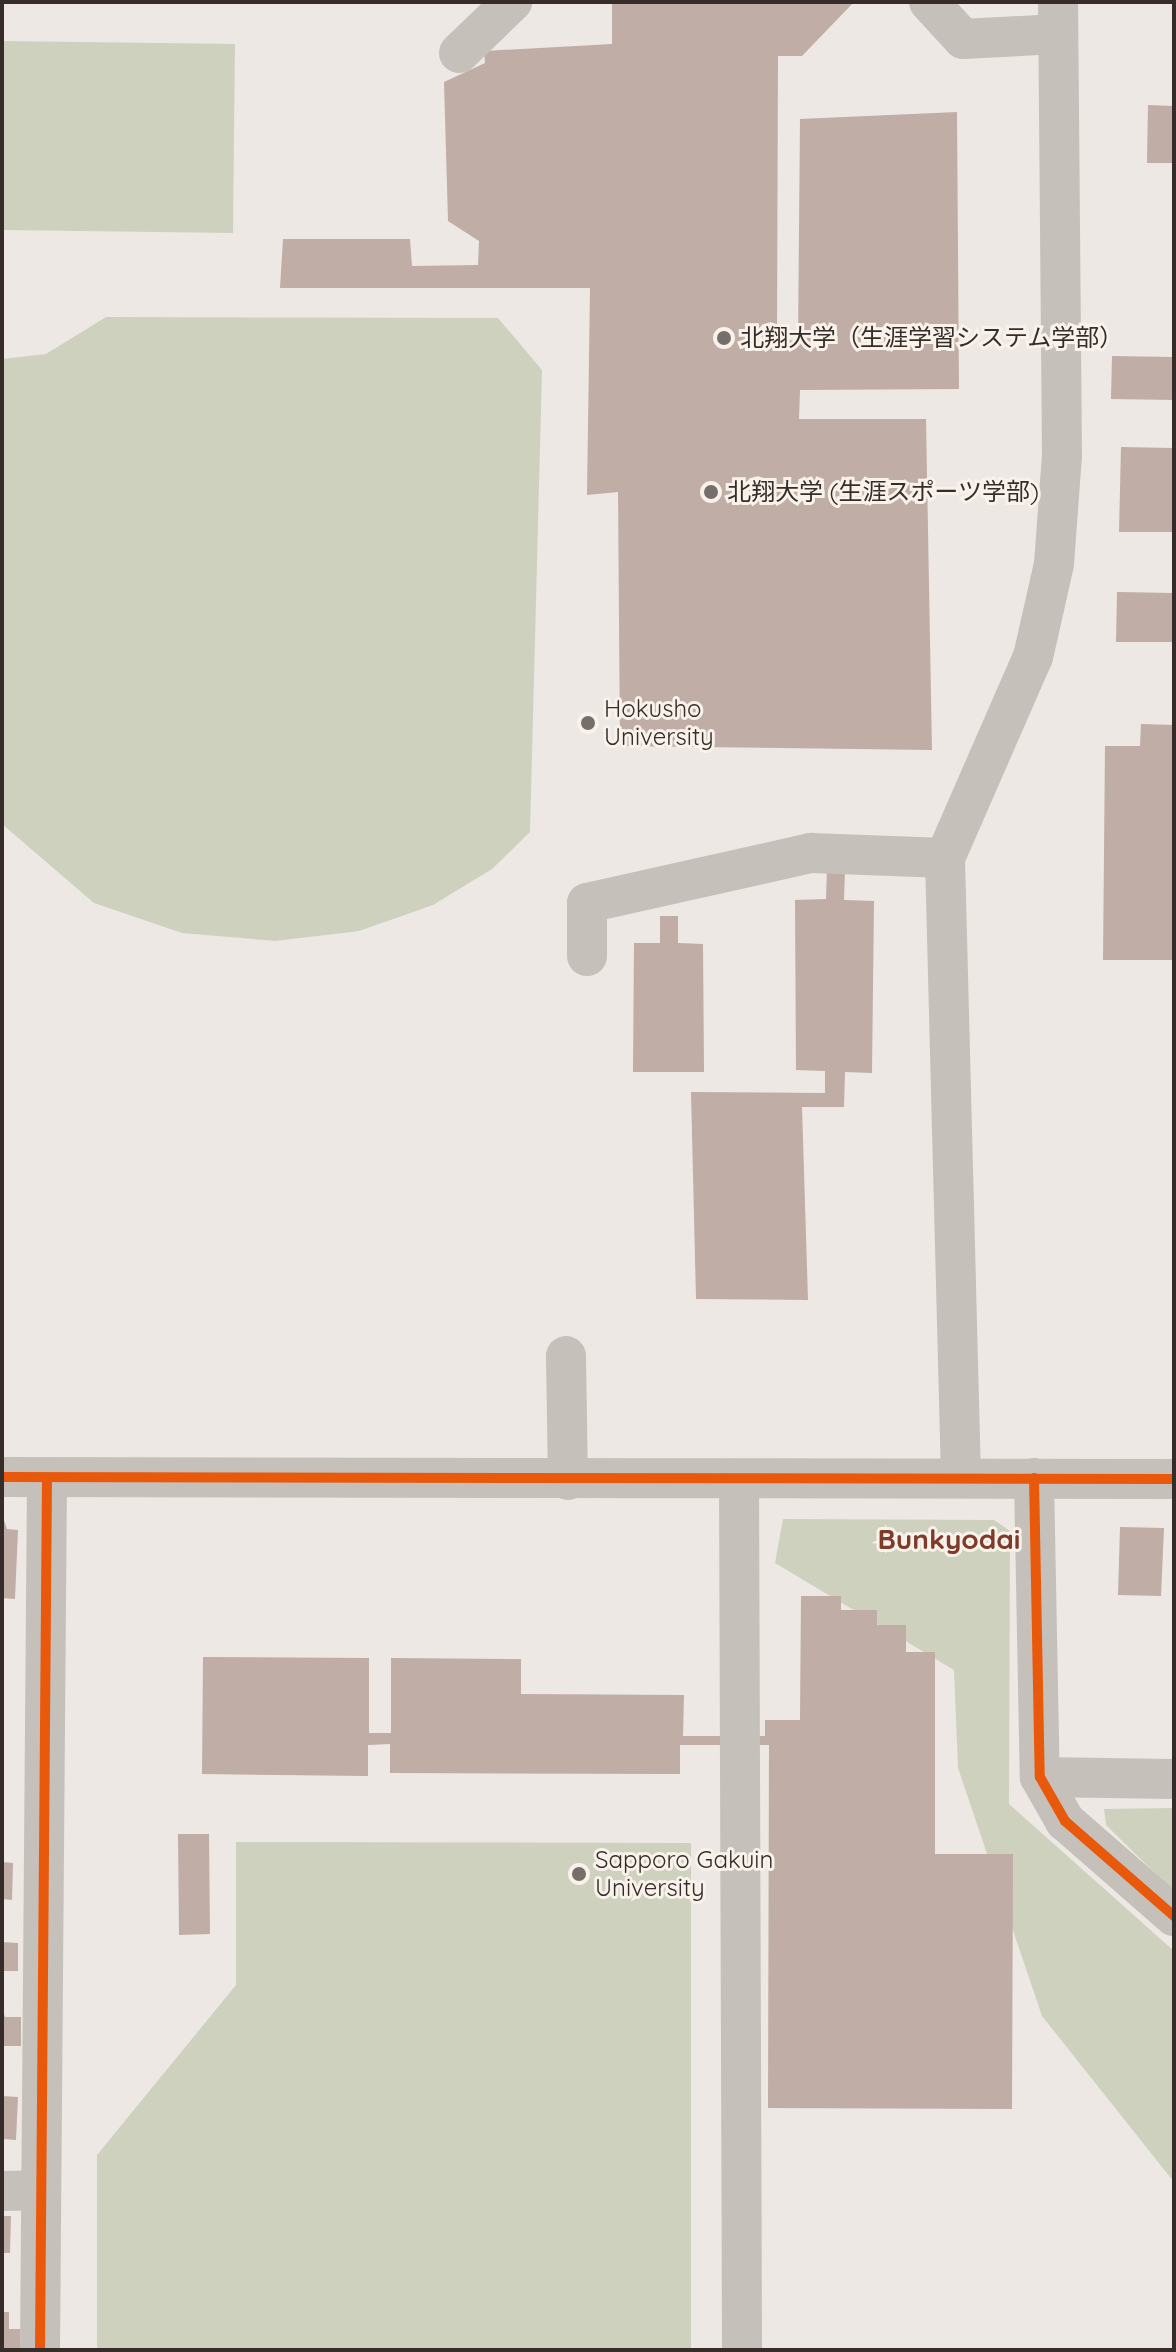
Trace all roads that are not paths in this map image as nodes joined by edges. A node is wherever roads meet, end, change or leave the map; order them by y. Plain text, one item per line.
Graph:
1 (512, 2) edge
2 (929, 2) edge
3 (1058, 18) edge
4 (459, 53) dead end
5 (945, 858) junction
6 (587, 956) dead end
7 (566, 1356) dead end
8 (2, 1477) edge
9 (47, 1478) junction
10 (961, 1478) junction
11 (1034, 1478) junction
12 (1174, 1479) edge
13 (568, 1480) junction
14 (739, 1480) junction
15 (1040, 1777) junction
16 (1174, 1779) edge
17 (1174, 1916) edge
18 (41, 2190) junction
19 (2, 2191) edge
20 (40, 2350) edge
21 (742, 2350) edge

1 - 4 street
2 - 3 street
3 - 5 street
5 - 6 street
5 - 10 street
7 - 13 street
8 - 9 street
9 - 13 street
9 - 18 street
10 - 11 street
10 - 14 street
11 - 12 street
11 - 15 street
13 - 14 street
14 - 21 street
15 - 16 street
15 - 17 street
18 - 19 street
18 - 20 street

